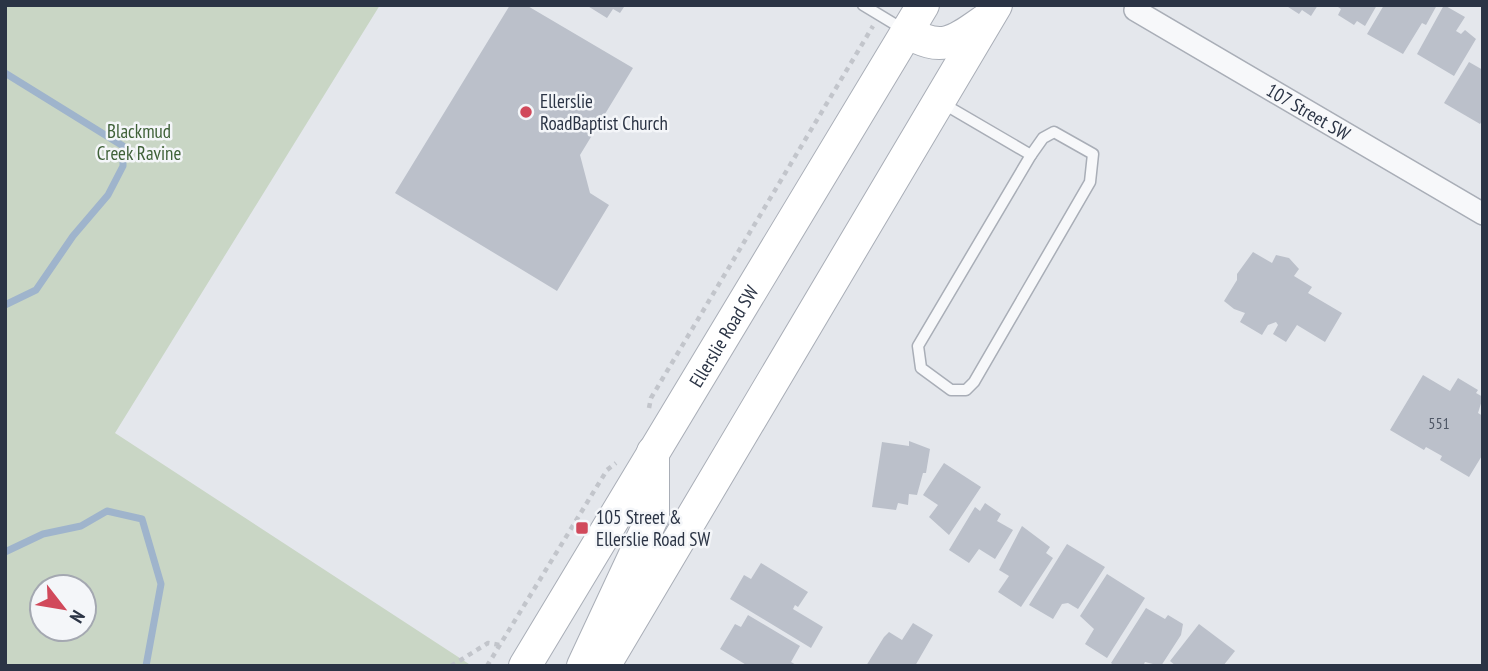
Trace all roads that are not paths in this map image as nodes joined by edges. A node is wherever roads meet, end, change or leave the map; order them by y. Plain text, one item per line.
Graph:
1 (863, 5) edge
2 (1135, 10) dead end
3 (992, 11) edge
4 (915, 18) edge
5 (939, 101) junction
6 (1031, 155) junction
7 (1483, 214) edge
8 (653, 452) junction
9 (525, 666) edge
10 (583, 666) edge
11 (604, 666) edge

1 - 4 lane
2 - 7 street, 107 Street SW
3 - 4 main road
3 - 5 main road
4 - 8 main road, Ellerslie Road SW
5 - 6 lane
5 - 11 main road
6 - 6 lane
8 - 9 main road, Ellerslie Road SW
8 - 10 main road

